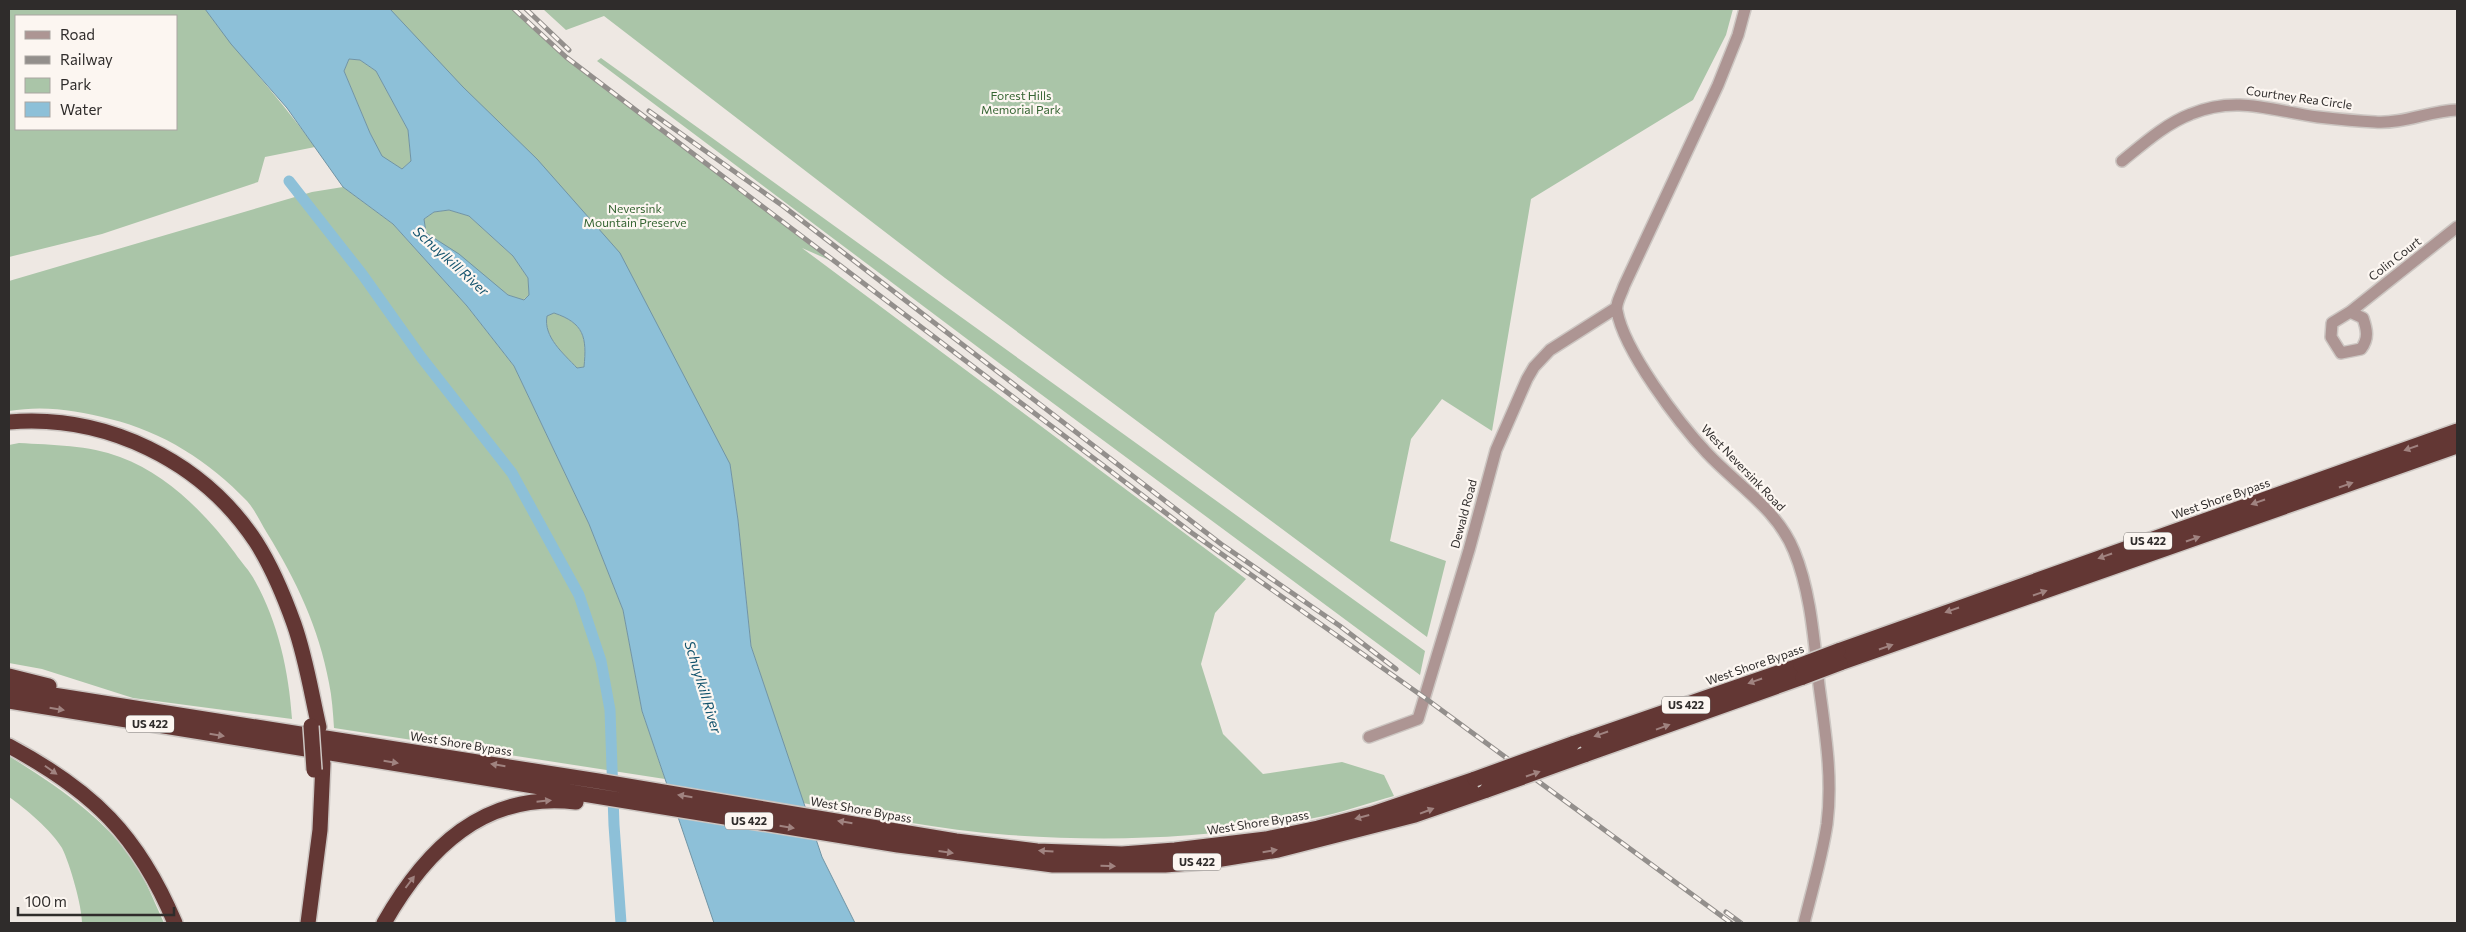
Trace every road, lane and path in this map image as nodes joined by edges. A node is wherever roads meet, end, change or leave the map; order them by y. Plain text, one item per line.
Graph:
1 (1745, 9) edge
2 (2457, 110) edge
3 (2122, 161) dead end
4 (2457, 227) edge
5 (1616, 308) junction
6 (2350, 312) dead end
7 (9, 422) edge
8 (9, 431) edge
9 (2457, 431) edge
10 (2457, 446) edge
11 (1839, 657) junction
12 (1802, 671) junction
13 (9, 676) edge
14 (9, 688) edge
15 (9, 701) edge
16 (152, 711) junction
17 (315, 726) junction
18 (1369, 736) dead end
19 (9, 746) edge
20 (319, 766) junction
21 (599, 794) junction
22 (175, 923) edge
23 (297, 923) edge
24 (308, 923) edge
25 (384, 923) edge
26 (1804, 923) edge

1 - 5 street
2 - 3 street, Courtney Rea Circle
4 - 6 street, Colin Court
5 - 18 street, Dewald Road
5 - 26 street, West Neversink Road
7 - 17 highway
8 - 17 highway
9 -> 11 highway, West Shore Bypass / US 422
11 -> 10 highway, West Shore Bypass / US 422
11 - 12 highway, West Shore Bypass / US 422, bridge
12 -> 21 highway, West Shore Bypass / US 422, bridge
21 -> 12 highway, West Shore Bypass / US 422, bridge
13 - 16 highway
14 - 16 highway, West Shore Bypass / US 422
15 -> 21 highway, West Shore Bypass / US 422
21 -> 16 highway, West Shore Bypass / US 422
17 - 20 highway, bridge
19 -> 22 highway
20 - 23 highway
20 - 24 highway
25 -> 21 highway

